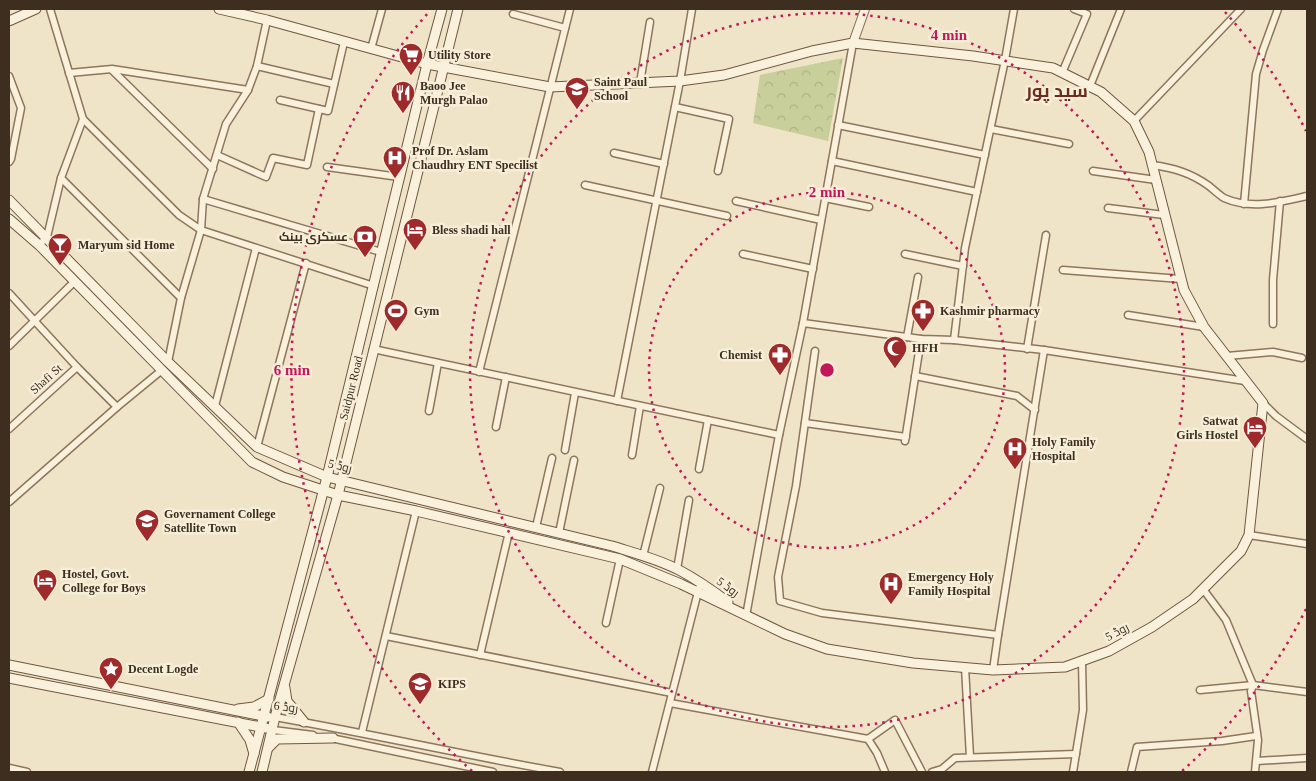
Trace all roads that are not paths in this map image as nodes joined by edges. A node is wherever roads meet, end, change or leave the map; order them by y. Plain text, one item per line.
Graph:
1 (36, 9) edge
2 (50, 9) edge
3 (219, 9) edge
4 (382, 9) edge
5 (442, 9) edge
6 (458, 9) edge
7 (570, 9) edge
8 (692, 9) edge
9 (865, 9) edge
10 (1014, 9) edge
11 (1074, 9) edge
12 (1121, 9) edge
13 (1241, 9) edge
14 (1278, 9) edge
15 (513, 14) dead end
16 (268, 20) junction
17 (9, 21) edge
18 (650, 22) dead end
19 (565, 28) junction
20 (344, 42) junction
21 (853, 43) junction
22 (371, 49) junction
23 (1005, 60) junction
24 (427, 64) junction
25 (257, 66) junction
26 (443, 68) junction
27 (112, 69) junction
28 (1062, 72) junction
29 (69, 73) junction
30 (9, 76) edge
31 (680, 81) junction
32 (640, 83) junction
33 (334, 84) junction
34 (1090, 86) junction
35 (550, 87) junction
36 (248, 90) junction
37 (280, 100) dead end
38 (675, 107) junction
39 (319, 109) junction
40 (83, 119) junction
41 (1134, 121) junction
42 (838, 125) junction
43 (991, 129) junction
44 (1069, 144) dead end
45 (614, 153) dead end
46 (217, 155) junction
47 (985, 155) junction
48 (832, 161) junction
49 (9, 162) edge
50 (664, 164) junction
51 (1152, 166) junction
52 (327, 168) dead end
53 (213, 169) junction
54 (718, 171) dead end
55 (1093, 172) dead end
56 (399, 177) junction
57 (61, 178) junction
58 (1156, 180) junction
59 (585, 184) dead end
60 (977, 192) junction
61 (1307, 196) edge
62 (825, 198) junction
63 (203, 199) junction
64 (9, 200) edge
65 (657, 200) junction
66 (736, 202) dead end
67 (1280, 202) junction
68 (1244, 204) junction
69 (868, 207) dead end
70 (1108, 208) dead end
71 (1164, 215) junction
72 (727, 216) dead end
73 (9, 219) edge
74 (822, 220) junction
75 (201, 230) junction
76 (1046, 236) dead end
77 (47, 237) junction
78 (39, 245) junction
79 (256, 248) junction
80 (381, 252) junction
81 (743, 254) dead end
82 (905, 254) dead end
83 (306, 263) junction
84 (963, 266) junction
85 (813, 269) junction
86 (1063, 270) dead end
87 (918, 277) dead end
88 (1181, 280) junction
89 (74, 282) junction
90 (374, 286) junction
91 (9, 293) edge
92 (181, 298) junction
93 (1128, 315) dead end
94 (36, 320) junction
95 (803, 323) junction
96 (1273, 324) dead end
97 (1204, 327) junction
98 (907, 337) junction
99 (921, 339) junction
100 (954, 340) junction
101 (9, 346) edge
102 (1027, 349) junction
103 (374, 350) junction
104 (1044, 350) junction
105 (815, 351) dead end
106 (1226, 356) junction
107 (1302, 358) dead end
108 (168, 362) junction
109 (438, 363) junction
110 (77, 367) junction
111 (162, 370) junction
112 (479, 372) junction
113 (915, 376) junction
114 (506, 377) junction
115 (1245, 381) junction
116 (575, 393) junction
117 (617, 401) junction
118 (1263, 403) junction
119 (215, 406) junction
120 (640, 406) junction
121 (117, 407) junction
122 (1036, 410) junction
123 (430, 411) dead end
124 (708, 420) junction
125 (805, 423) junction
126 (496, 427) dead end
127 (9, 429) edge
128 (779, 435) junction
129 (1307, 439) edge
130 (257, 447) junction
131 (565, 450) dead end
132 (632, 455) dead end
133 (552, 458) dead end
134 (574, 460) dead end
135 (699, 469) dead end
136 (327, 477) junction
137 (341, 480) junction
138 (660, 488) dead end
139 (323, 491) junction
140 (338, 495) junction
141 (689, 500) dead end
142 (9, 502) edge
143 (416, 511) junction
144 (536, 527) junction
145 (509, 532) junction
146 (559, 533) junction
147 (1248, 535) junction
148 (1307, 544) edge
149 (643, 556) junction
150 (620, 559) junction
151 (677, 569) junction
152 (700, 582) junction
153 (1203, 589) junction
154 (698, 592) junction
155 (746, 616) junction
156 (606, 623) dead end
157 (998, 635) junction
158 (386, 636) junction
159 (480, 655) junction
160 (1082, 661) junction
161 (9, 665) edge
162 (965, 668) junction
163 (993, 670) junction
164 (9, 678) edge
165 (284, 685) junction
166 (1253, 685) junction
167 (1200, 690) dead end
168 (1307, 692) edge
169 (672, 693) junction
170 (269, 698) junction
171 (670, 703) junction
172 (230, 710) junction
173 (264, 717) junction
174 (275, 717) junction
175 (238, 722) junction
176 (304, 722) junction
177 (262, 727) junction
178 (273, 730) junction
179 (362, 732) junction
180 (1256, 736) junction
181 (333, 738) junction
182 (868, 739) junction
183 (269, 747) junction
184 (461, 754) junction
185 (1076, 754) junction
186 (254, 755) junction
187 (970, 757) junction
188 (1307, 758) edge
189 (1257, 761) junction
190 (457, 766) junction
191 (9, 768) edge
192 (943, 771) edge
193 (27, 772) edge
194 (250, 772) edge
195 (262, 772) edge
196 (493, 772) edge
197 (560, 772) edge
198 (652, 772) edge
199 (885, 772) edge
200 (922, 772) edge
201 (932, 772) edge
202 (1073, 772) edge
203 (1131, 772) edge
204 (1250, 772) edge
205 (1255, 772) edge

1 - 17 main road
2 - 29 street
3 - 16 main road
4 - 22 street
5 - 24 main road, Saidpur Road
6 - 26 main road, Saidpur Road
7 - 19 street
8 - 31 street
9 - 21 street
10 - 23 street
11 - 28 street
12 - 34 street
13 - 41 street
14 - 68 street
15 - 19 street
16 - 20 main road
16 - 25 street
18 - 32 street
19 - 35 street
20 - 22 main road
20 - 33 street
21 - 23 main road
21 - 31 main road
21 - 42 street
22 - 24 main road
23 - 28 main road
23 - 43 street
24 - 26 main road
24 - 56 main road, Saidpur Road
25 - 33 street
25 - 36 street
26 - 35 main road
26 - 103 main road, Saidpur Road
27 - 29 street
27 - 36 street
27 - 53 street
28 - 34 main road
29 - 40 street
30 - 49 street
31 - 32 main road
31 - 38 street
32 - 35 main road
33 - 39 street
34 - 41 main road
35 - 112 street
36 - 46 street
37 - 39 street
38 - 50 street
38 - 54 street
39 - 46 street
40 - 57 street
40 - 75 street
41 - 51 main road
42 - 47 street
42 - 48 street
43 - 44 street
43 - 47 street
45 - 50 street
46 - 53 street
47 - 60 street
48 - 60 street
48 - 62 street
50 - 65 street
51 - 58 main road
51 - 68 street
52 - 56 street
53 - 63 street
55 - 58 street
56 - 80 main road, Saidpur Road
57 - 77 street
57 - 92 street
58 - 71 main road
59 - 65 street
60 - 84 street
61 - 67 street
62 - 69 street
62 - 74 street
63 - 75 street
63 - 80 street
64 - 77 main road, روڈ 5
65 - 72 street
65 - 117 street
66 - 74 street
67 - 68 street
67 - 96 street
70 - 71 street
71 - 88 main road
73 - 78 main road, روڈ 5
74 - 85 street
75 - 79 street
75 - 92 street
76 - 102 street
77 - 78 street
77 - 108 main road, روڈ 5
78 - 89 main road, روڈ 5
79 - 83 street
79 - 119 street
80 - 90 main road, Saidpur Road
81 - 85 street
82 - 84 street
83 - 90 street
83 - 130 street
84 - 100 street
85 - 95 street
86 - 88 street
87 - 98 street
88 - 97 main road
89 - 94 street
89 - 111 main road, روڈ 5
90 - 136 main road, Saidpur Road
91 - 94 street
92 - 108 street
93 - 97 street
94 - 101 street
94 - 110 street
95 - 98 street
95 - 128 street
97 - 106 main road
98 - 99 street
99 - 100 street
99 - 113 street
100 - 102 street
102 - 104 street
103 - 109 street
103 - 137 main road, Saidpur Road
104 - 115 street
104 - 122 street
105 - 125 street
106 - 107 street
106 - 115 main road
108 - 119 main road, روڈ 5
109 - 112 street
109 - 123 street
110 - 121 street
110 - 127 street, Shafi St
111 - 121 street
111 - 139 main road, روڈ 5
112 - 114 street
113 - 122 street
113 - 125 street
114 - 116 street
114 - 126 street
115 - 118 main road
116 - 117 street
116 - 131 street
117 - 120 street
118 - 129 street
118 - 147 main road, روڈ 5
119 - 130 main road, روڈ 5
120 - 124 street
120 - 132 street
121 - 142 street
122 - 157 street
124 - 128 street
124 - 135 street
125 - 157 street
128 - 155 street
130 - 136 main road, روڈ 5
133 - 144 street
134 - 146 street
136 - 137 main road, روڈ 5
136 - 139 main road, Saidpur Road
137 - 140 main road, Saidpur Road
137 - 144 main road, روڈ 5
138 - 149 street
139 - 140 main road, روڈ 5
139 - 170 main road, Saidpur Road
140 - 143 main road, روڈ 5
140 - 165 main road, Saidpur Road
141 - 151 street
143 - 145 main road, روڈ 5
143 - 158 street
144 - 146 main road, روڈ 5
145 - 150 main road, روڈ 5
145 - 159 street
146 - 149 main road, روڈ 5
147 - 148 street
147 - 153 main road, روڈ 5
149 - 151 main road, روڈ 5
150 - 154 main road, روڈ 5
150 - 156 street
151 - 152 main road, روڈ 5
152 - 154 street
152 - 155 main road, روڈ 5
153 - 160 main road, روڈ 5
153 - 166 street
154 - 155 main road, روڈ 5
154 - 169 street
155 - 162 main road, روڈ 5
157 - 163 street
158 - 159 street
158 - 179 street
159 - 169 street
160 - 163 main road, روڈ 5
160 - 185 street
161 - 172 main road, روڈ 6
162 - 163 main road, روڈ 5
162 - 187 street
164 - 175 main road, روڈ 6
165 - 174 main road, Saidpur Road
165 - 176 main road
166 - 167 street
166 - 168 street
166 - 180 street
169 - 171 street
170 - 172 main road
170 - 173 main road, Saidpur Road
171 - 182 street
171 - 198 street
172 - 173 main road, روڈ 6
173 - 174 main road, روڈ 6
173 - 177 main road, Saidpur Road
174 - 176 street, روڈ 6
174 - 178 main road, Saidpur Road
175 - 177 main road, روڈ 6
175 - 186 main road
176 - 179 street, روڈ 6
177 - 178 main road, روڈ 6
177 - 186 main road, Saidpur Road
178 - 181 street, روڈ 6
178 - 183 main road, Saidpur Road
179 - 184 street, روڈ 6
180 - 189 street
180 - 203 street
181 - 183 main road
181 - 190 street, روڈ 6
182 - 199 street
182 - 200 street
183 - 195 main road, Saidpur Road
184 - 190 street
184 - 197 street, روڈ 6
185 - 187 street
185 - 202 street
186 - 194 main road, Saidpur Road
187 - 192 street
188 - 189 street
189 - 205 street
190 - 196 street, روڈ 6
191 - 193 street
192 - 201 street
204 - 205 street

